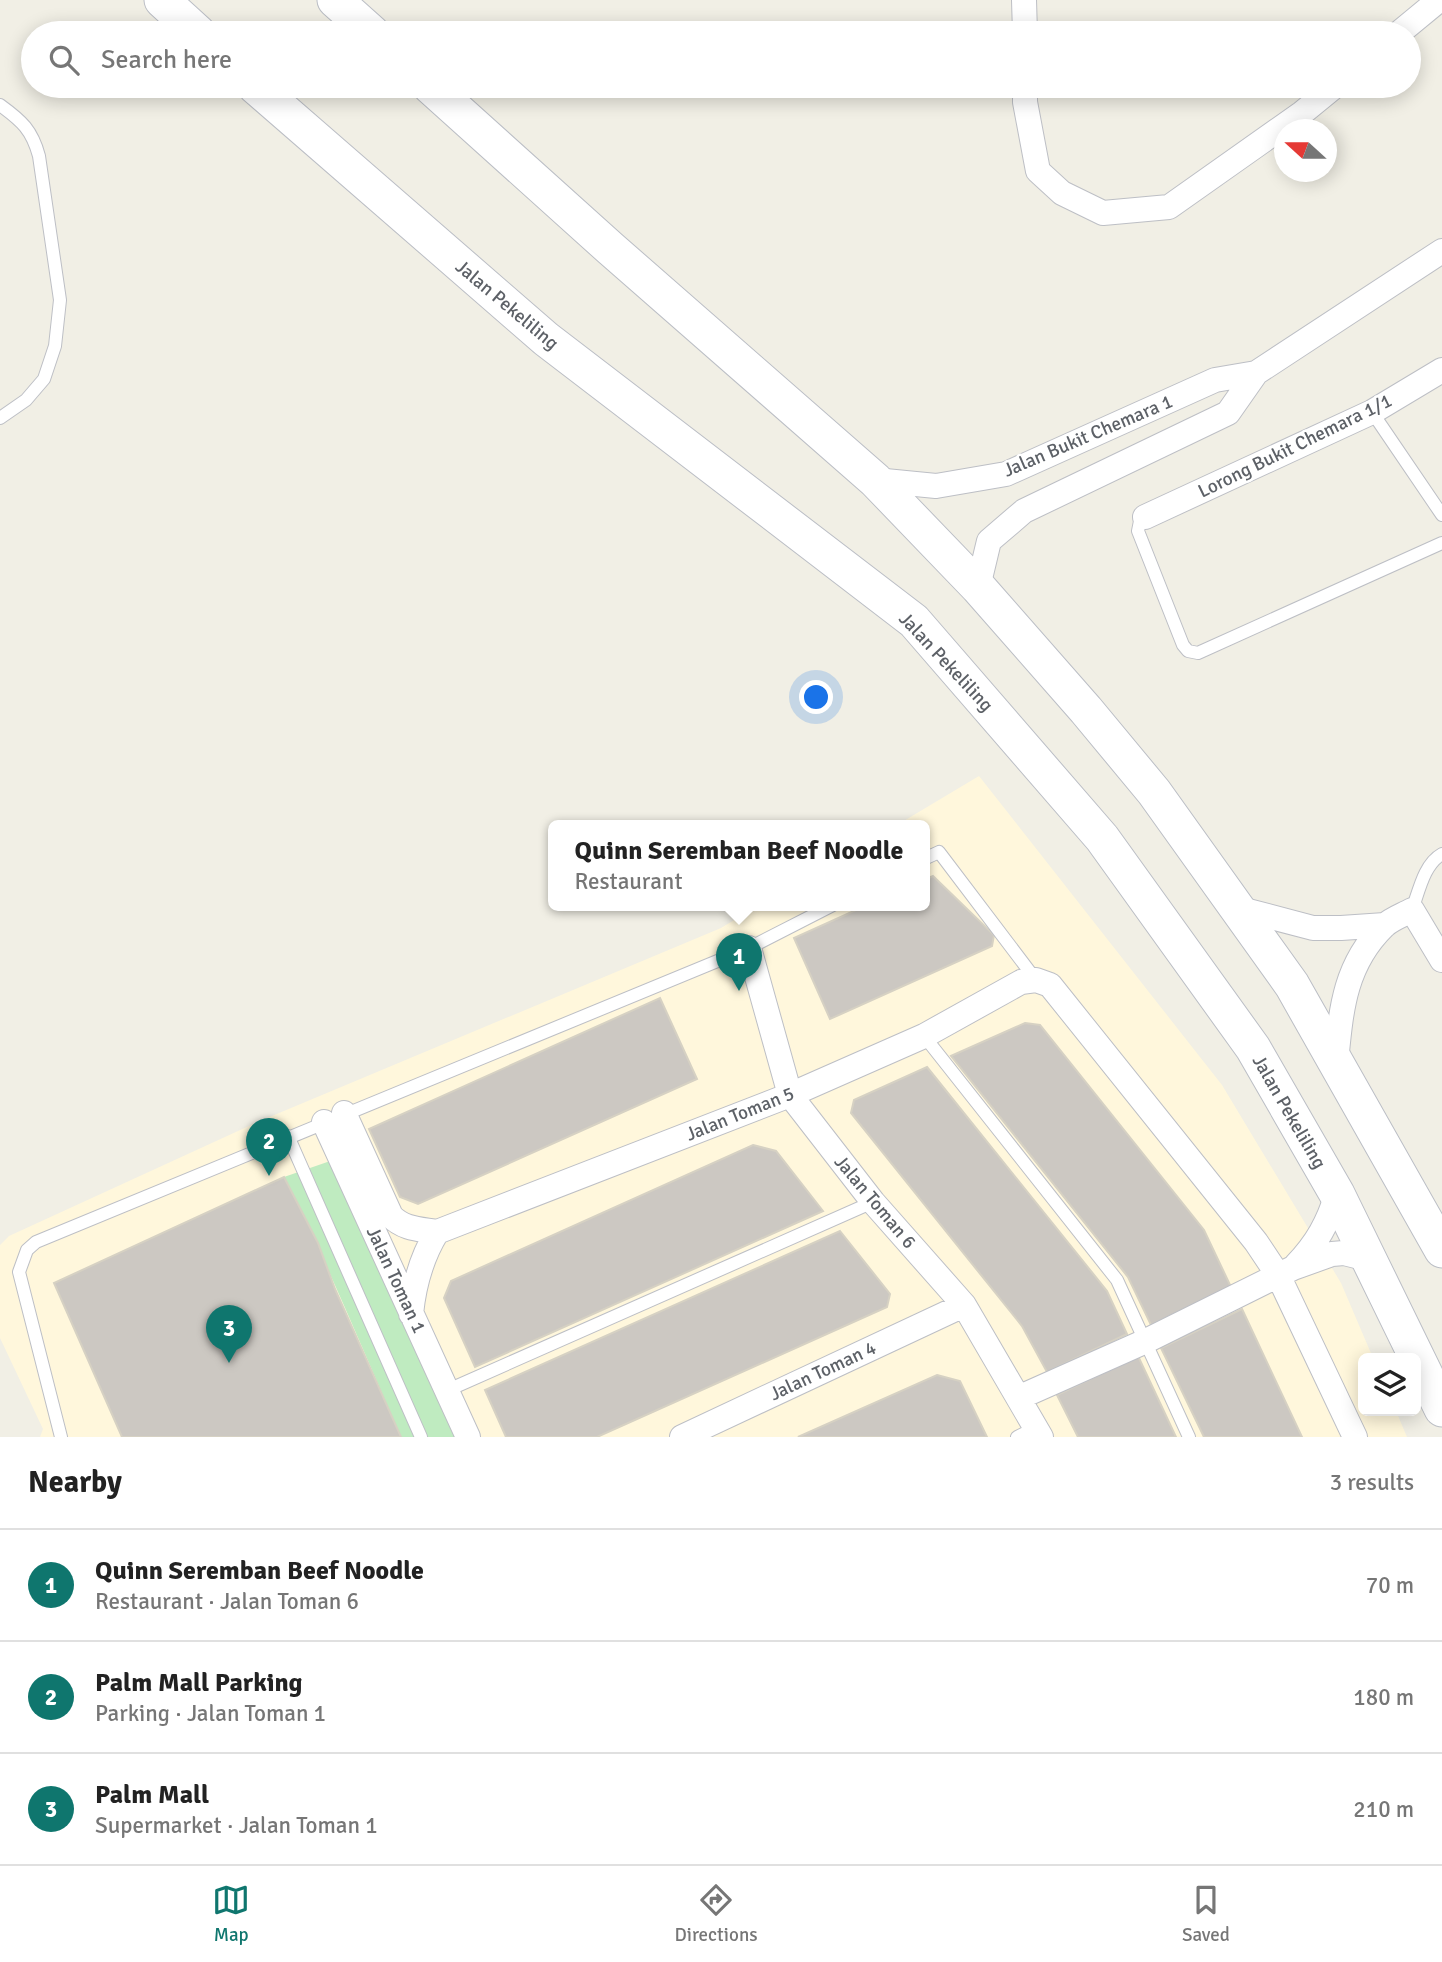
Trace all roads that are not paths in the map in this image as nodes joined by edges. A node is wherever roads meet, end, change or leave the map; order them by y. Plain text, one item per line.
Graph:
1 (162, 0) edge
2 (335, 0) edge
3 (1024, 0) edge
4 (1439, 0) edge
5 (185, 21) edge
6 (359, 21) edge
7 (1025, 21) edge
8 (1414, 21) edge
9 (269, 98) edge
10 (443, 98) edge
11 (1025, 98) edge
12 (1320, 98) edge
13 (0, 105) edge
14 (1442, 251) edge
15 (1442, 370) edge
16 (1256, 373) junction
17 (1372, 412) junction
18 (0, 418) edge
19 (875, 480) junction
20 (1442, 515) edge
21 (1145, 517) joint
22 (1442, 543) edge
23 (978, 587) junction
24 (1442, 854) edge
25 (930, 856) edge
26 (1237, 908) junction
27 (1412, 910) junction
28 (821, 911) edge
29 (1385, 925) junction
30 (749, 948) junction
31 (1442, 960) edge
32 (1036, 980) junction
33 (923, 1036) junction
34 (1336, 1062) junction
35 (790, 1095) junction
36 (334, 1118) junction
37 (288, 1136) junction
38 (1337, 1194) junction
39 (873, 1202) junction
40 (437, 1233) junction
41 (1442, 1250) edge
42 (1368, 1259) junction
43 (1286, 1272) junction
44 (964, 1305) junction
45 (411, 1314) junction
46 (1146, 1341) junction
47 (448, 1390) junction
48 (1020, 1397) junction
49 (1442, 1409) edge
50 (1032, 1434) edge
51 (61, 1437) edge
52 (421, 1437) edge
53 (468, 1437) edge
54 (682, 1437) edge
55 (1189, 1437) edge
56 (1355, 1437) edge

1 - 5 street
2 - 6 street
3 - 7 street
4 - 8 street
9 - 38 street, Jalan Pekeliling
10 - 19 street
11 - 12 street
13 - 18 lane
14 - 16 street, Jalan Bukit Chemara 1
15 - 17 street, Lorong Bukit Chemara 1/1
16 - 19 street, Jalan Bukit Chemara 1
16 - 23 street, Jalan Bukit Chemara 1
17 - 20 lane
17 - 21 street, Lorong Bukit Chemara 1/1
19 - 23 street
21 - 22 lane
23 - 26 street
24 - 27 lane
25 - 32 lane
26 - 29 street
26 - 34 street
27 - 29 street
27 - 31 street
28 - 30 lane
29 - 34 street
30 - 35 street, Jalan Toman 6
30 - 36 lane
32 - 33 street, Jalan Toman 5
32 - 43 street
33 - 35 street, Jalan Toman 5
33 - 46 lane
34 - 41 street
35 - 39 street, Jalan Toman 6
35 - 40 street, Jalan Toman 5
36 - 37 lane
36 - 40 street
36 - 45 street, Jalan Toman 1
37 - 51 lane
37 - 52 lane
38 - 42 street, Jalan Pekeliling
38 - 43 street
39 - 44 street, Jalan Toman 6
39 - 47 lane
40 - 45 street
42 - 43 street
42 - 49 street, Jalan Pekeliling
43 - 46 street
43 - 56 street
44 - 48 street, Jalan Toman 6
44 - 54 street, Jalan Toman 4
45 - 47 street, Jalan Toman 1
46 - 48 street
46 - 55 lane
47 - 53 street, Jalan Toman 1
48 - 50 street, Jalan Toman 6

